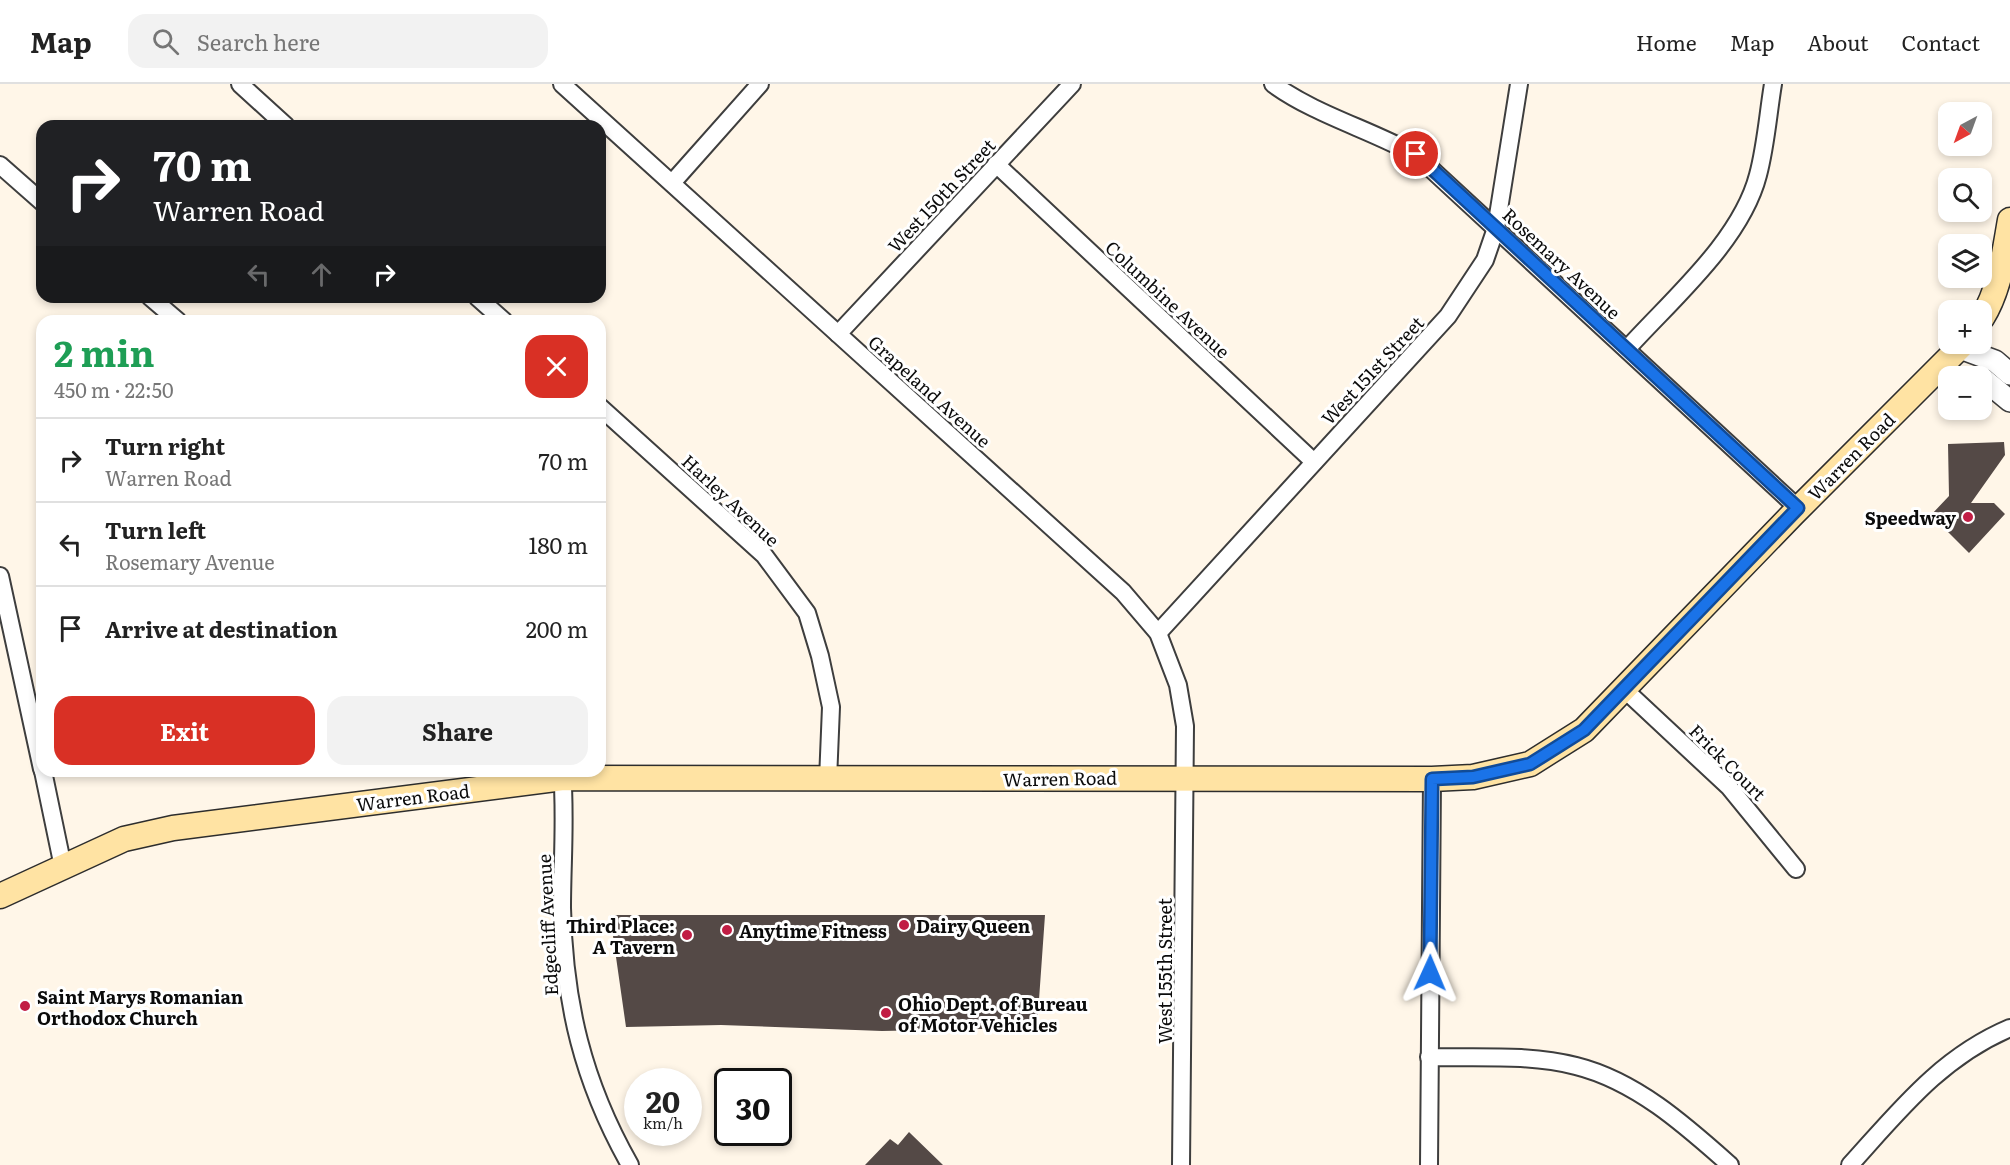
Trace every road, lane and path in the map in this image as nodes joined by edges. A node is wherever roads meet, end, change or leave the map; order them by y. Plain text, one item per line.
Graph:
1 (240, 84) edge
2 (562, 84) edge
3 (760, 84) edge
4 (1072, 84) edge
5 (1273, 84) edge
6 (1519, 84) edge
7 (1773, 84) edge
8 (279, 120) edge
9 (602, 120) edge
10 (606, 124) edge
11 (996, 164) junction
12 (0, 165) edge
13 (672, 183) junction
14 (36, 197) edge
15 (2010, 220) edge
16 (1496, 228) junction
17 (1992, 300) edge
18 (157, 303) edge
19 (484, 303) edge
20 (171, 315) edge
21 (497, 315) edge
22 (838, 334) junction
23 (1627, 349) junction
24 (1953, 354) edge
25 (1979, 354) edge
26 (2010, 374) edge
27 (1992, 386) edge
28 (2010, 401) edge
29 (606, 412) edge
30 (1314, 462) junction
31 (1798, 508) junction
32 (0, 576) edge
33 (1158, 633) junction
34 (1624, 689) junction
35 (36, 742) edge
36 (606, 776) edge
37 (44, 777) edge
38 (548, 777) edge
39 (563, 777) edge
40 (1183, 777) junction
41 (1432, 779) junction
42 (828, 780) junction
43 (63, 867) junction
44 (1796, 869) dead end
45 (0, 896) edge
46 (2010, 1028) edge
47 (1429, 1057) junction
48 (630, 1165) edge
49 (1181, 1165) edge
50 (1429, 1165) edge
51 (1730, 1165) edge
52 (1850, 1165) edge

1 - 8 street
2 - 9 street, Grapeland Avenue
3 - 13 street
4 - 11 street, West 150th Street
5 - 16 street, Rosemary Avenue
6 - 16 street, West 151st Street
7 - 23 street
10 - 13 street, Grapeland Avenue
11 - 22 street, West 150th Street
11 - 30 street, Columbine Avenue
12 - 14 street
13 - 22 street, Grapeland Avenue
15 - 17 main road
16 - 23 street, Rosemary Avenue
16 - 30 street, West 151st Street
18 - 20 street
19 - 21 street
22 - 33 street, Grapeland Avenue
23 - 31 street, Rosemary Avenue
24 - 31 main road, Warren Road
25 - 26 street
27 - 28 street
29 - 42 street, Harley Avenue
30 - 33 street, West 151st Street
31 - 34 main road, Warren Road
32 - 35 street
33 - 40 street, Grapeland Avenue
34 - 41 main road, Warren Road
34 - 44 street, Frick Court
36 - 42 main road, Warren Road
37 - 43 street
38 - 43 main road, Warren Road
39 - 48 street, Edgecliff Avenue
40 - 41 main road, Warren Road
40 - 42 main road, Warren Road
40 - 49 street, West 155th Street
41 - 47 street
43 - 45 main road, Warren Road
46 - 52 street
47 - 50 street
47 - 51 street

